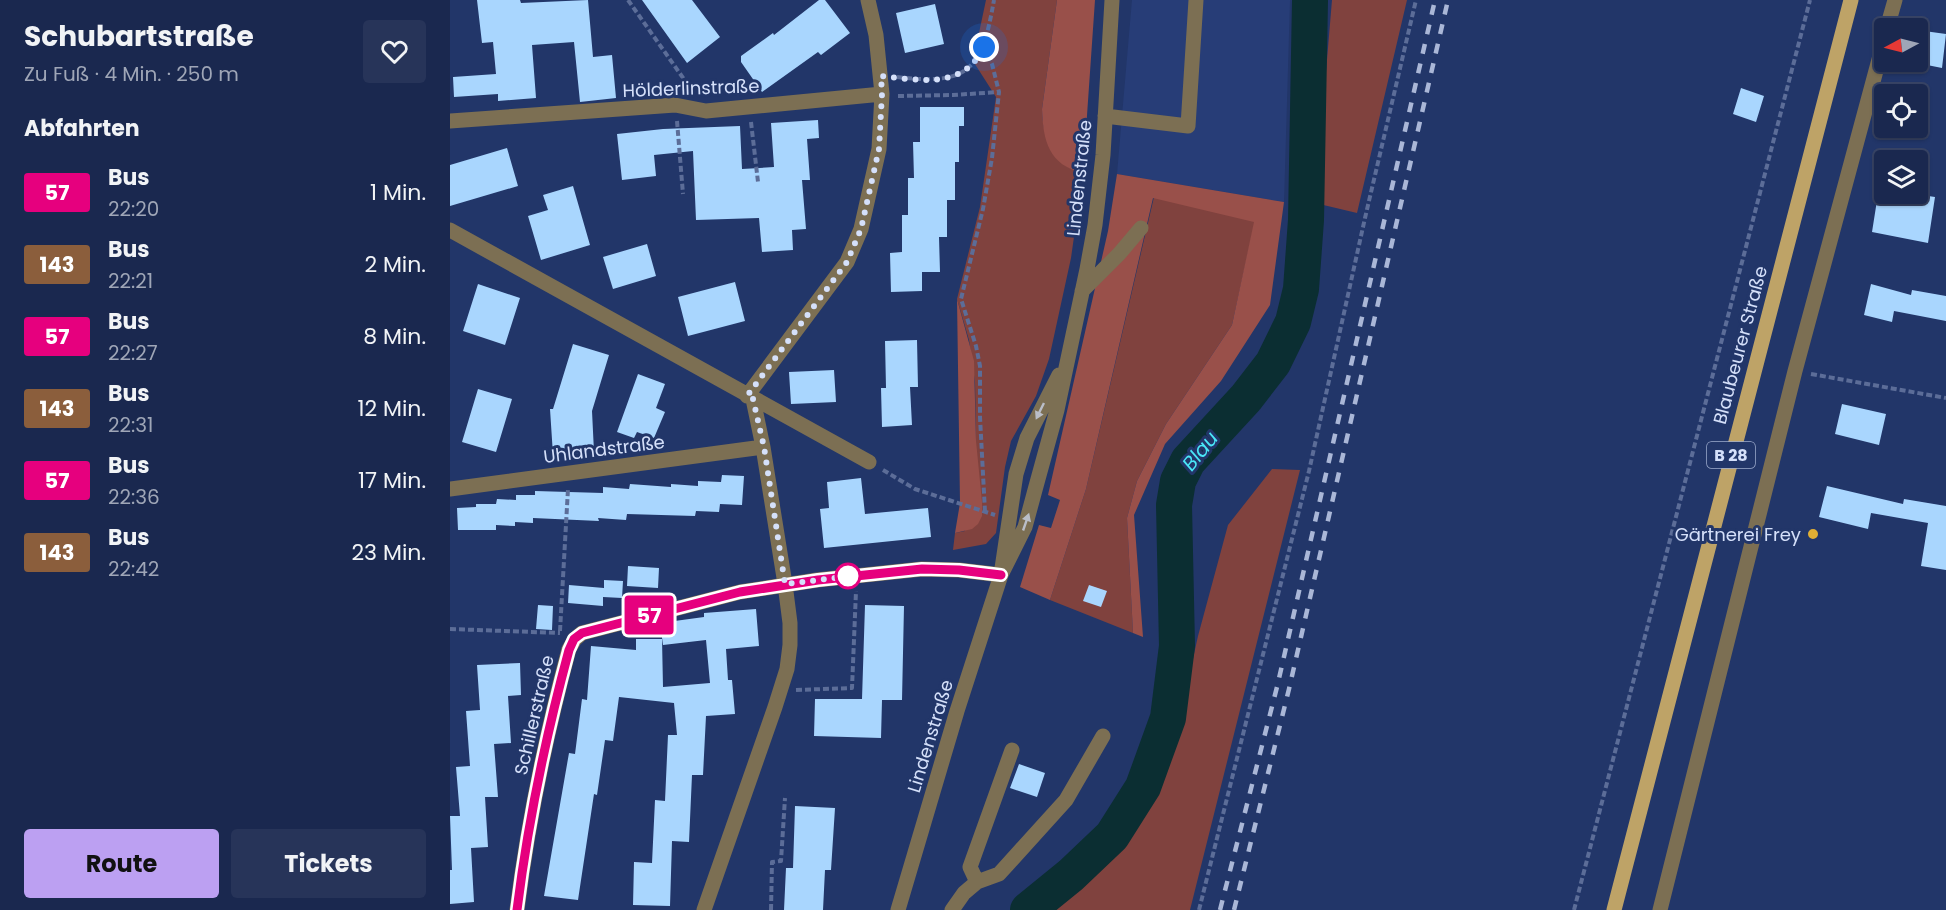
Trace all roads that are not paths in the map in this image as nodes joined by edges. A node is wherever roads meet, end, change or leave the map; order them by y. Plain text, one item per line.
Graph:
1 (868, 0) edge
2 (1112, 0) edge
3 (1196, 0) edge
4 (1851, 0) edge
5 (1895, 0) edge
6 (1890, 18) edge
7 (1876, 72) edge
8 (882, 94) junction
9 (1106, 116) junction
10 (450, 121) edge
11 (1141, 228) dead end
12 (450, 230) edge
13 (1082, 291) junction
14 (1066, 359) junction
15 (750, 397) junction
16 (764, 447) junction
17 (869, 462) road end
18 (450, 489) edge
19 (1001, 575) junction
20 (785, 584) junction
21 (1103, 736) dead end
22 (1012, 750) dead end
23 (977, 882) junction
24 (517, 910) edge
25 (704, 910) edge
26 (898, 910) edge
27 (952, 910) edge
28 (1614, 910) edge
29 (1660, 910) edge

1 - 8 street
2 - 9 street, Lindenstraße
3 - 9 street
4 - 28 main road, Blaubeurer Straße / B 28
5 - 6 street
7 - 29 street
8 - 10 street, Hölderlinstraße
8 - 15 street
9 - 13 street, Lindenstraße
11 - 13 street
12 - 15 street
13 - 14 street, Lindenstraße
19 -> 14 street, Lindenstraße
14 -> 19 street, Lindenstraße
15 - 16 street
15 - 17 street
16 - 18 street, Uhlandstraße
16 - 20 street
19 - 20 street, Schillerstraße
19 - 26 street, Lindenstraße
20 - 24 street, Schillerstraße
20 - 25 street
21 - 23 street
22 - 23 street
23 - 27 street

